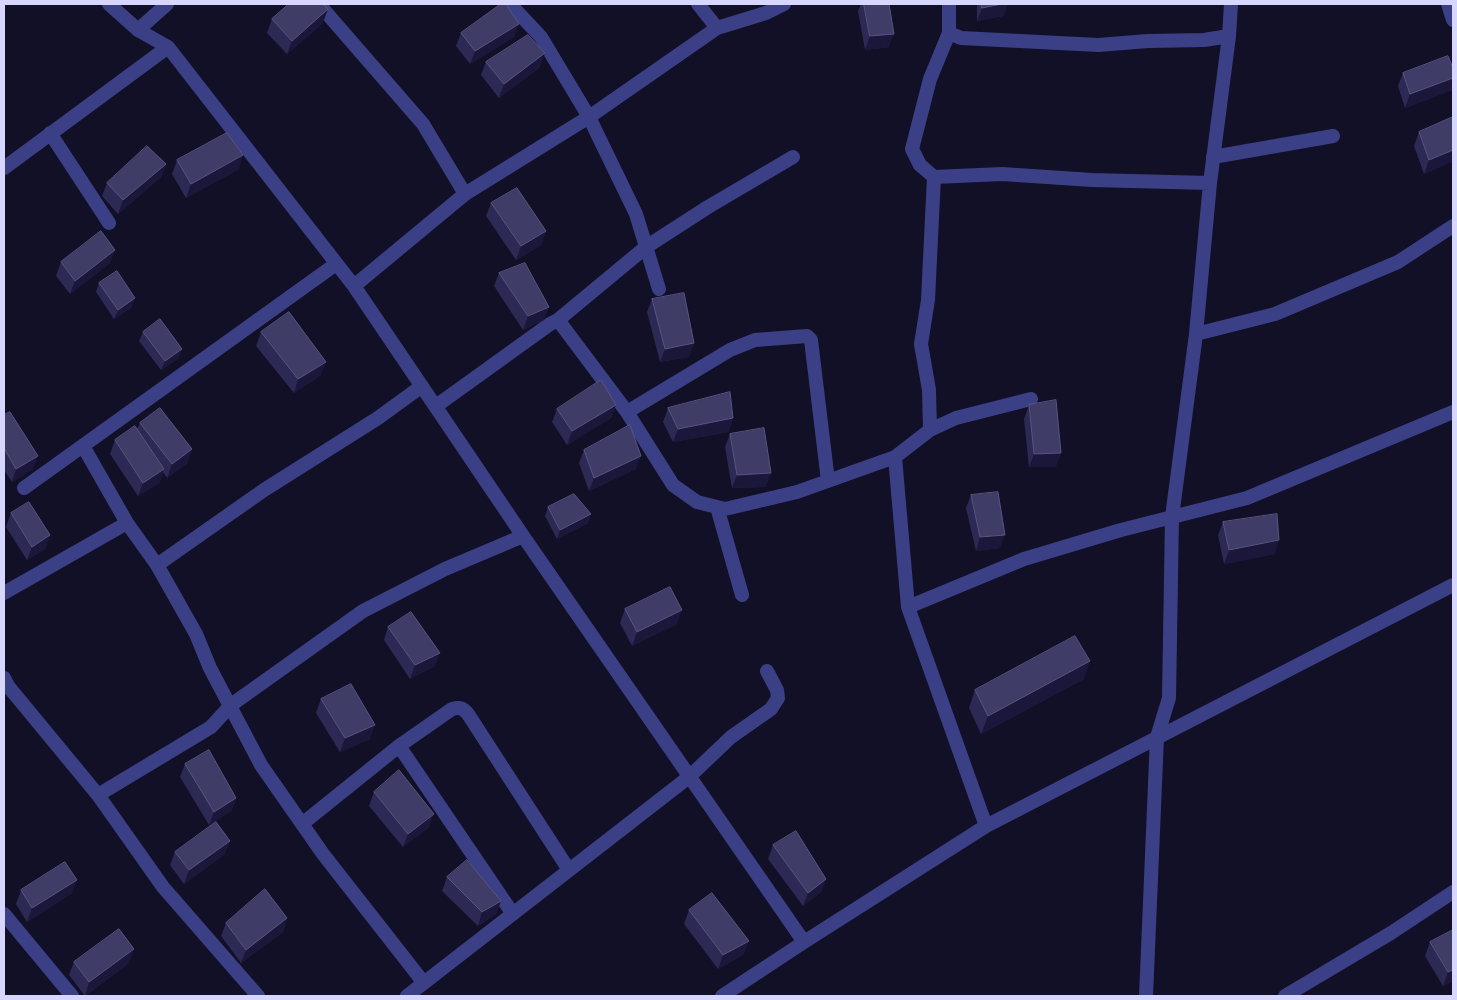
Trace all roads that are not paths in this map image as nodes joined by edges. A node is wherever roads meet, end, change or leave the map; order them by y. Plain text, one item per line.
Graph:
1 (109, 4) edge
2 (167, 4) edge
3 (320, 4) edge
4 (510, 4) edge
5 (698, 4) edge
6 (784, 4) edge
7 (949, 4) edge
8 (1231, 4) edge
9 (1448, 4) edge
10 (1453, 20) edge
11 (717, 28) junction
12 (138, 30) junction
13 (949, 34) junction
14 (1229, 36) junction
15 (168, 47) junction
16 (588, 117) junction
17 (50, 133) junction
18 (1333, 136) dead end
19 (793, 157) dead end
20 (1213, 157) junction
21 (4, 168) edge
22 (934, 177) junction
23 (1210, 183) junction
24 (465, 194) junction
25 (110, 223) dead end
26 (1453, 226) edge
27 (646, 247) junction
28 (336, 264) junction
29 (354, 286) junction
30 (659, 289) dead end
31 (558, 320) junction
32 (1196, 334) junction
33 (422, 386) junction
34 (1031, 399) dead end
35 (436, 406) junction
36 (627, 412) junction
37 (1453, 412) edge
38 (930, 430) junction
39 (83, 446) junction
40 (896, 457) junction
41 (828, 480) junction
42 (24, 488) dead end
43 (717, 507) junction
44 (1172, 517) junction
45 (128, 523) junction
46 (523, 536) junction
47 (157, 565) junction
48 (1453, 585) edge
49 (4, 593) edge
50 (742, 595) dead end
51 (908, 607) junction
52 (767, 671) dead end
53 (4, 678) edge
54 (231, 705) junction
55 (1157, 737) junction
56 (399, 746) junction
57 (690, 777) junction
58 (98, 795) junction
59 (302, 824) junction
60 (986, 826) junction
61 (569, 870) junction
62 (1453, 892) edge
63 (4, 914) edge
64 (513, 914) junction
65 (804, 942) junction
66 (424, 983) junction
67 (72, 996) edge
68 (258, 996) edge
69 (406, 996) edge
70 (722, 996) edge
71 (1146, 996) edge
72 (1285, 996) edge

1 - 12 street
2 - 12 street
3 - 24 street
4 - 16 street
5 - 11 street
6 - 11 street
7 - 13 street
8 - 14 street
9 - 10 street
11 - 16 street
12 - 15 street
13 - 14 street
13 - 22 street
14 - 20 street
15 - 17 street
15 - 28 street
16 - 24 street
16 - 27 street
17 - 21 street
17 - 25 street
18 - 20 street
19 - 27 street
20 - 23 street
22 - 23 street
22 - 38 street
23 - 32 street
24 - 29 street
26 - 32 street
27 - 30 street
27 - 31 street
28 - 29 street
28 - 39 street
29 - 33 street
31 - 35 street
31 - 36 street
32 - 44 street
33 - 35 street
33 - 47 street
34 - 38 street
35 - 46 street
36 - 41 street
36 - 43 street
37 - 44 street
38 - 40 street
39 - 42 street
39 - 45 street
40 - 41 street
40 - 51 street
41 - 43 street
43 - 50 street
44 - 51 street
44 - 55 street
45 - 47 street
45 - 49 street
46 - 54 street
46 - 57 street
47 - 54 street
48 - 55 street
51 - 60 street
52 - 57 street
53 - 58 street
54 - 58 street
54 - 59 street
55 - 60 street
55 - 71 street
56 - 59 street
56 - 61 street
56 - 64 street
57 - 61 street
57 - 65 street
58 - 68 street
59 - 66 street
60 - 65 street
61 - 64 street
62 - 72 street
63 - 67 street
64 - 66 street
65 - 70 street
66 - 69 street

